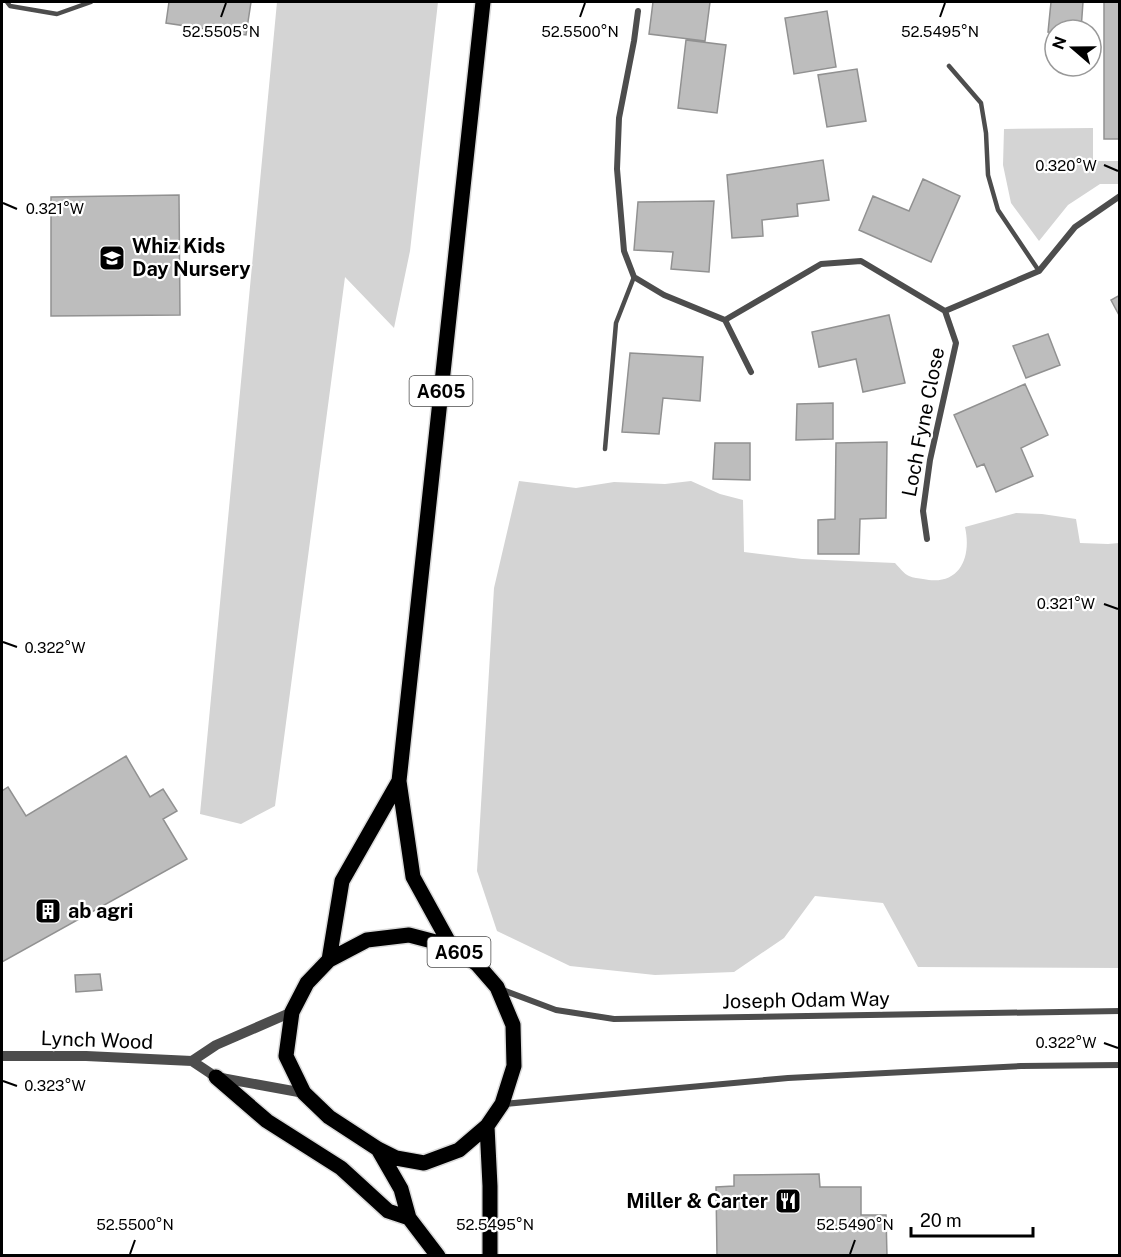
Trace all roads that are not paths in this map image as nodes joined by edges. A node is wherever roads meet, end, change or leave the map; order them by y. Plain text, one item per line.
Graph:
1 (7, 2) edge
2 (91, 2) edge
3 (483, 2) edge
4 (638, 11) dead end
5 (949, 66) dead end
6 (1119, 196) edge
7 (1039, 271) junction
8 (634, 277) junction
9 (945, 311) junction
10 (725, 320) junction
11 (751, 372) dead end
12 (605, 449) dead end
13 (927, 539) dead end
14 (399, 780) junction
15 (451, 946) junction
16 (329, 960) junction
17 (497, 987) junction
18 (1119, 1011) edge
19 (292, 1012) junction
20 (2, 1056) edge
21 (192, 1061) junction
22 (1119, 1065) edge
23 (216, 1077) junction
24 (304, 1093) junction
25 (502, 1104) junction
26 (487, 1126) junction
27 (378, 1149) junction
28 (409, 1218) junction
29 (438, 1256) edge
30 (490, 1256) edge

1 - 2 lane
3 - 14 main road, A605
4 - 8 street
5 - 7 lane
6 - 7 street
7 - 9 street
8 - 10 street
8 - 12 lane
9 - 10 street
9 - 13 street, Loch Fyne Close
10 - 11 street
14 - 15 main road, A605
14 - 16 main road, A605
15 - 16 main road, A605
15 - 17 main road, A605
16 - 19 main road, A605
17 - 18 street, Joseph Odam Way
17 - 25 main road, A605
19 - 21 street
19 - 24 main road, A605
20 - 21 street, Lynch Wood
21 - 23 street
22 - 25 street
23 - 24 street
23 - 28 main road
24 - 27 main road, A605
25 - 26 main road, A605
26 - 27 main road, A605
26 - 30 main road
27 - 28 main road, A605
28 - 29 main road, A605

